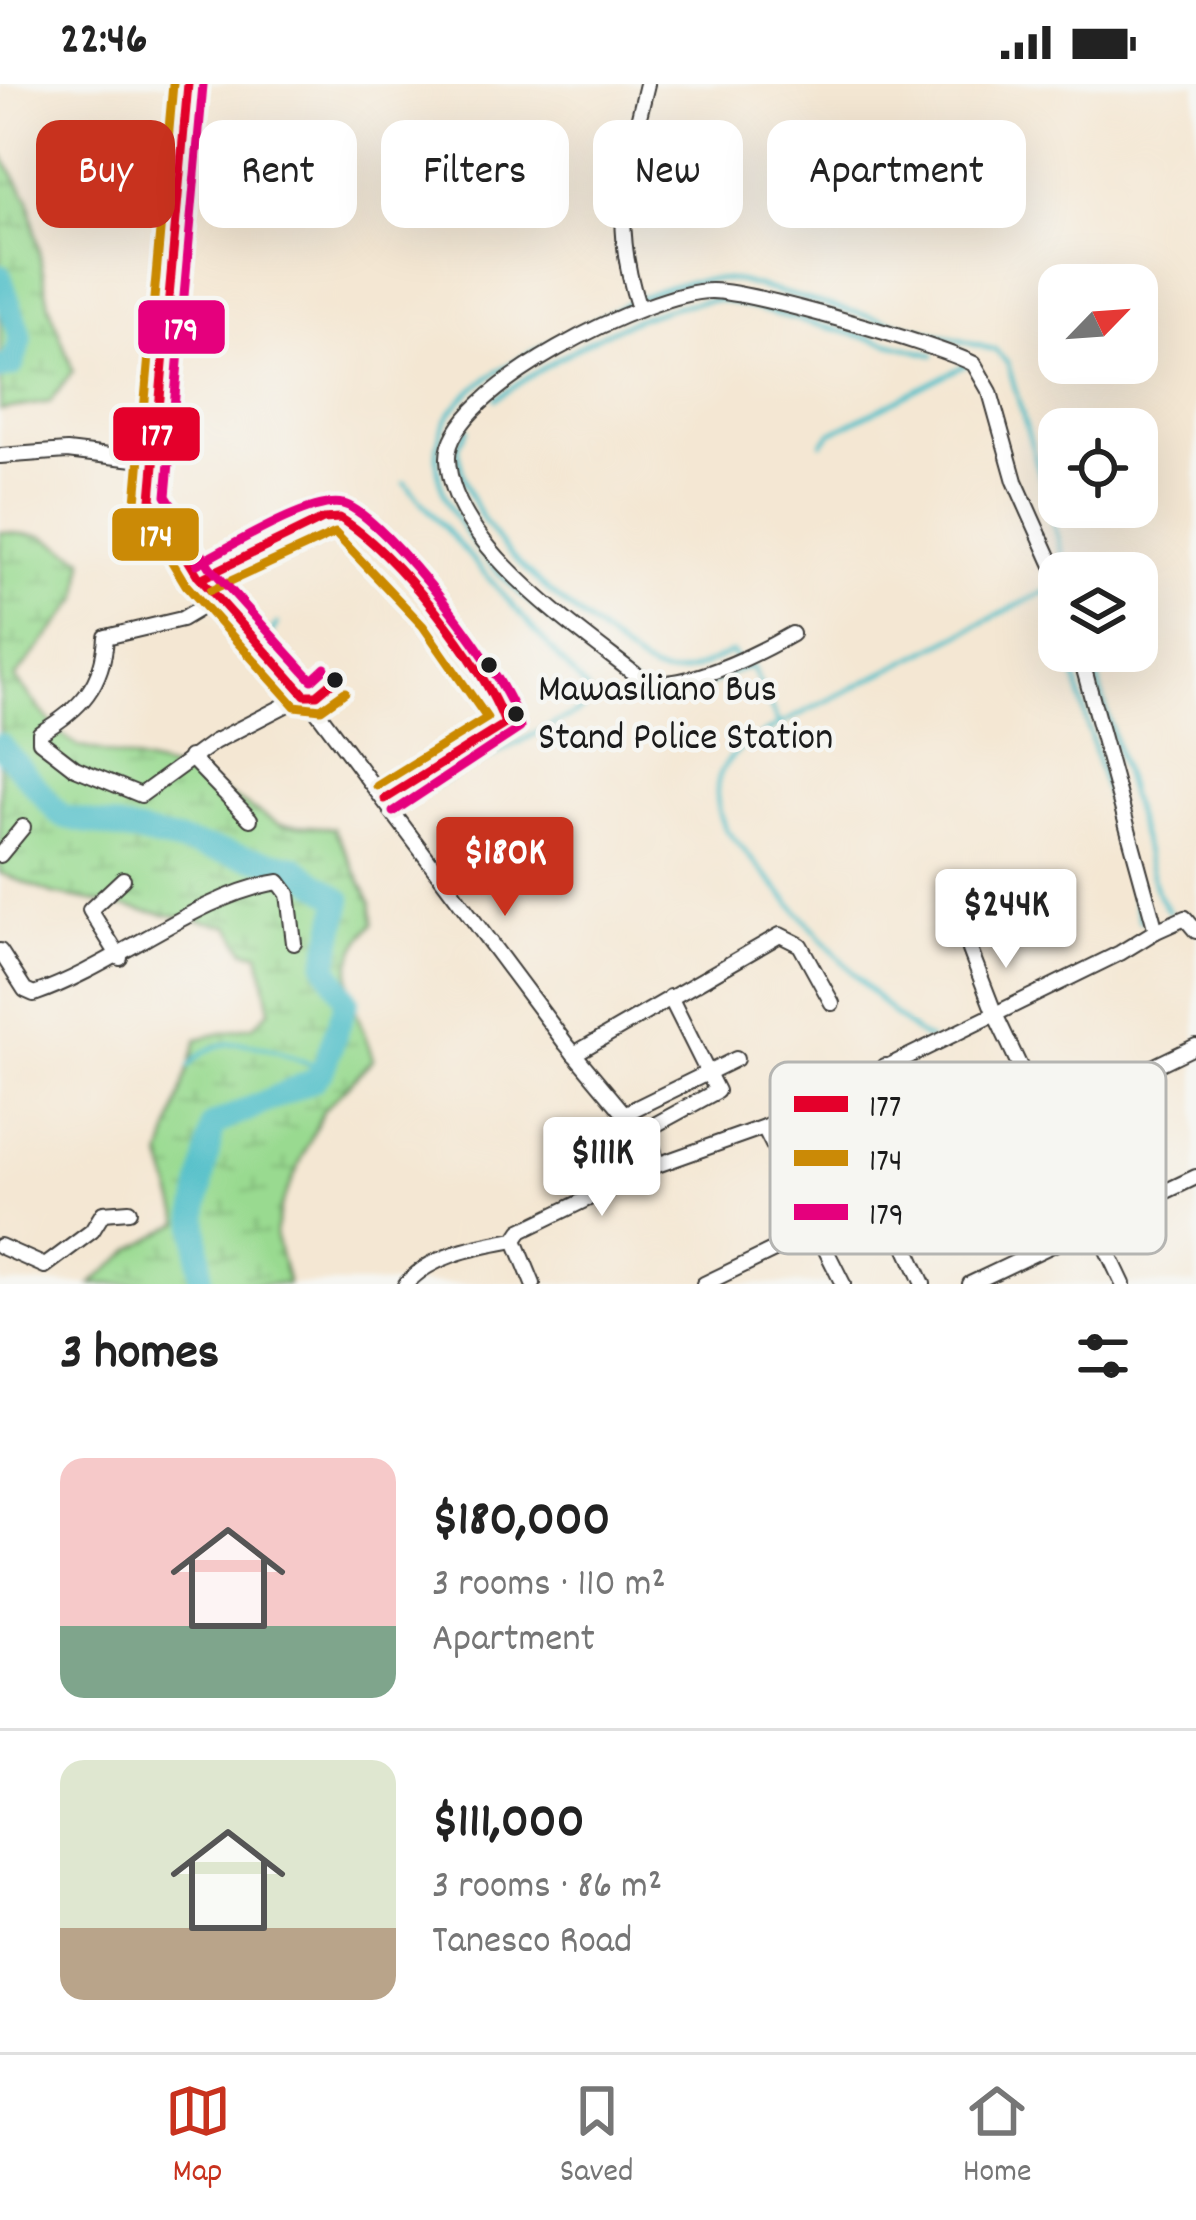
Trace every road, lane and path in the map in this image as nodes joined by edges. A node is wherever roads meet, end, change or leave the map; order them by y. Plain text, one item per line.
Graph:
1 (188, 84) edge
2 (647, 84) edge
3 (638, 309) junction
4 (0, 456) edge
5 (151, 460) junction
6 (1047, 552) edge
7 (219, 597) junction
8 (792, 634) dead end
9 (1085, 672) edge
10 (305, 695) junction
11 (190, 757) junction
12 (250, 819) dead end
13 (23, 827) dead end
14 (0, 855) edge
15 (123, 879) dead end
16 (1191, 914) edge
17 (1156, 931) junction
18 (1196, 932) edge
19 (293, 943) dead end
20 (970, 950) dead end
21 (0, 951) edge
22 (120, 958) junction
23 (670, 998) junction
24 (832, 1004) dead end
25 (994, 1012) junction
26 (1196, 1046) edge
27 (574, 1054) junction
28 (736, 1059) dead end
29 (893, 1062) edge
30 (1018, 1062) edge
31 (1162, 1062) edge
32 (708, 1071) junction
33 (624, 1114) junction
34 (770, 1123) edge
35 (764, 1126) junction
36 (640, 1133) junction
37 (770, 1137) edge
38 (657, 1165) junction
39 (1194, 1183) edge
40 (1166, 1194) edge
41 (129, 1211) dead end
42 (514, 1240) junction
43 (0, 1246) edge
44 (771, 1254) edge
45 (830, 1254) edge
46 (909, 1254) edge
47 (1032, 1254) edge
48 (1108, 1254) edge
49 (1001, 1269) junction
50 (406, 1284) edge
51 (532, 1284) edge
52 (704, 1284) edge
53 (843, 1284) edge
54 (922, 1284) edge
55 (970, 1284) edge
56 (1009, 1284) edge
57 (1123, 1284) edge

1 - 5 street
2 - 3 street
3 - 6 street
3 - 8 street
4 - 5 street
5 - 7 street
7 - 10 street
7 - 11 street
9 - 17 street
10 - 11 street
10 - 27 street
11 - 12 street
13 - 14 street
15 - 22 street
16 - 17 street
16 - 18 street
17 - 25 street
19 - 22 street
20 - 25 street
21 - 22 street
23 - 24 street
23 - 27 street
23 - 32 street
25 - 29 street
25 - 30 street
26 - 31 street
27 - 33 street
28 - 32 street
32 - 33 street
32 - 36 street
33 - 36 street
34 - 35 street
35 - 37 street
35 - 38 street
36 - 38 street
38 - 42 street
39 - 40 street
41 - 43 street
42 - 50 street
42 - 51 street
44 - 52 street
45 - 53 street
46 - 54 street
47 - 49 street
48 - 57 street
49 - 55 street
49 - 56 street

